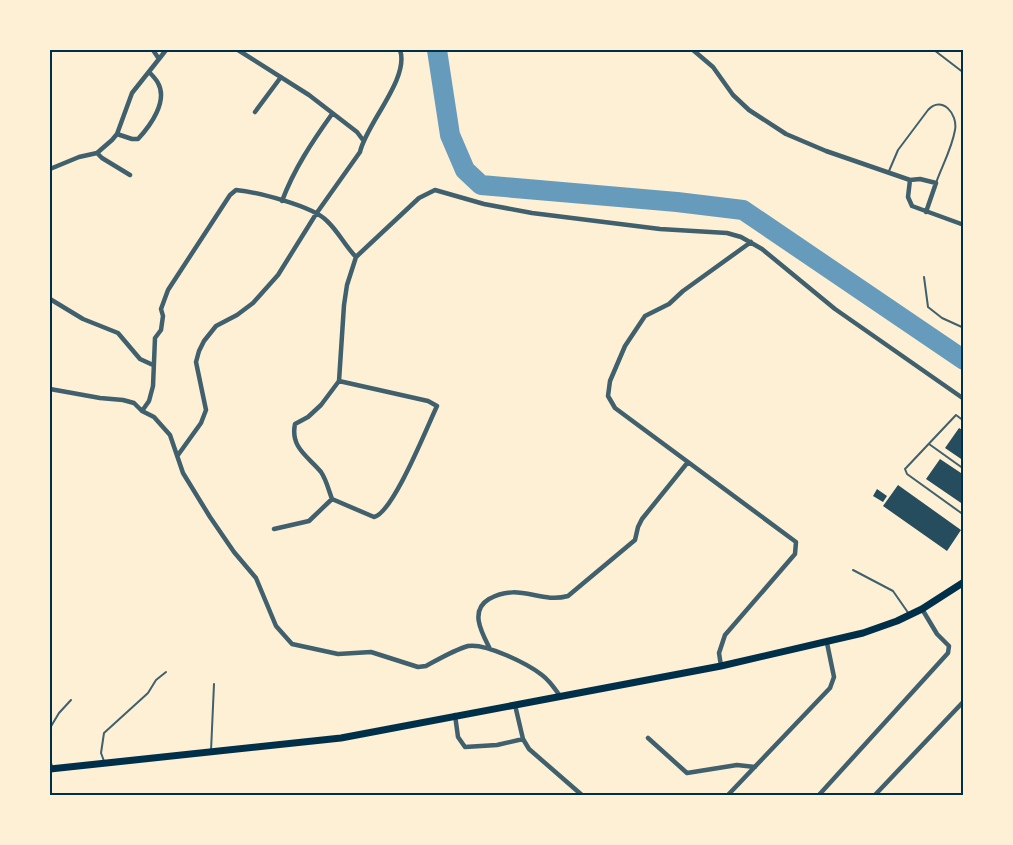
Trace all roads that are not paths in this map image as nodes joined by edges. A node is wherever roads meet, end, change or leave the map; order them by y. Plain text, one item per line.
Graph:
1 (153, 50) edge
2 (166, 50) edge
3 (238, 50) edge
4 (400, 50) edge
5 (693, 50) edge
6 (934, 50) edge
7 (159, 59) junction
8 (149, 72) junction
9 (963, 73) edge
10 (281, 77) junction
11 (255, 112) dead end
12 (332, 114) junction
13 (117, 134) junction
14 (363, 140) junction
15 (97, 153) junction
16 (50, 169) edge
17 (888, 173) junction
18 (130, 175) dead end
19 (910, 180) junction
20 (936, 183) junction
21 (282, 201) junction
22 (926, 212) junction
23 (316, 214) junction
24 (963, 225) edge
25 (751, 242) junction
26 (356, 257) junction
27 (924, 277) dead end
28 (50, 299) edge
29 (963, 328) edge
30 (153, 365) junction
31 (339, 381) junction
32 (50, 389) edge
33 (963, 399) edge
34 (142, 411) junction
35 (963, 421) edge
36 (929, 444) junction
37 (178, 455) junction
38 (688, 462) junction
39 (963, 469) edge
40 (332, 499) junction
41 (963, 515) edge
42 (274, 529) dead end
43 (853, 570) dead end
44 (963, 582) edge
45 (922, 609) junction
46 (909, 614) junction
47 (827, 643) junction
48 (490, 649) junction
49 (721, 666) junction
50 (166, 672) dead end
51 (214, 684) dead end
52 (560, 696) junction
53 (71, 700) dead end
54 (963, 701) edge
55 (515, 705) junction
56 (454, 715) junction
57 (50, 728) edge
58 (648, 738) dead end
59 (524, 739) junction
60 (211, 751) junction
61 (50, 759) edge
62 (105, 763) junction
63 (754, 767) junction
64 (52, 769) edge
65 (583, 795) edge
66 (727, 795) edge
67 (818, 795) edge
68 (874, 795) edge

1 - 7 street
2 - 7 street
3 - 10 street
4 - 14 street
5 - 17 street
6 - 9 lane
7 - 8 street
8 - 13 street
8 - 13 street
10 - 11 street
10 - 12 street
12 - 14 street
12 - 21 street
13 - 15 street
14 - 23 street
15 - 16 street
15 - 18 street
17 - 19 street
17 - 20 lane
19 - 20 street
19 - 22 street
20 - 22 street
21 - 23 street
21 - 30 street
22 - 24 street
23 - 26 street
23 - 37 street
25 - 26 street
25 - 33 street
25 - 38 street
26 - 31 street
27 - 29 lane
28 - 30 street
30 - 34 street
31 - 40 street
31 - 40 street
32 - 34 street
34 - 37 street
35 - 36 lane
36 - 39 lane
36 - 41 lane
37 - 48 street
38 - 48 street
38 - 49 street
40 - 42 street
43 - 46 lane
44 - 45 main road
45 - 46 main road
45 - 67 street
46 - 47 main road
47 - 49 main road
47 - 63 street
48 - 52 street
49 - 52 main road
50 - 62 lane
51 - 60 lane
52 - 55 main road
53 - 57 lane
54 - 68 street
55 - 56 main road
55 - 59 street
56 - 59 street
56 - 60 main road
58 - 63 street
59 - 65 street
60 - 62 main road
61 - 64 lane
62 - 64 main road
63 - 66 street

